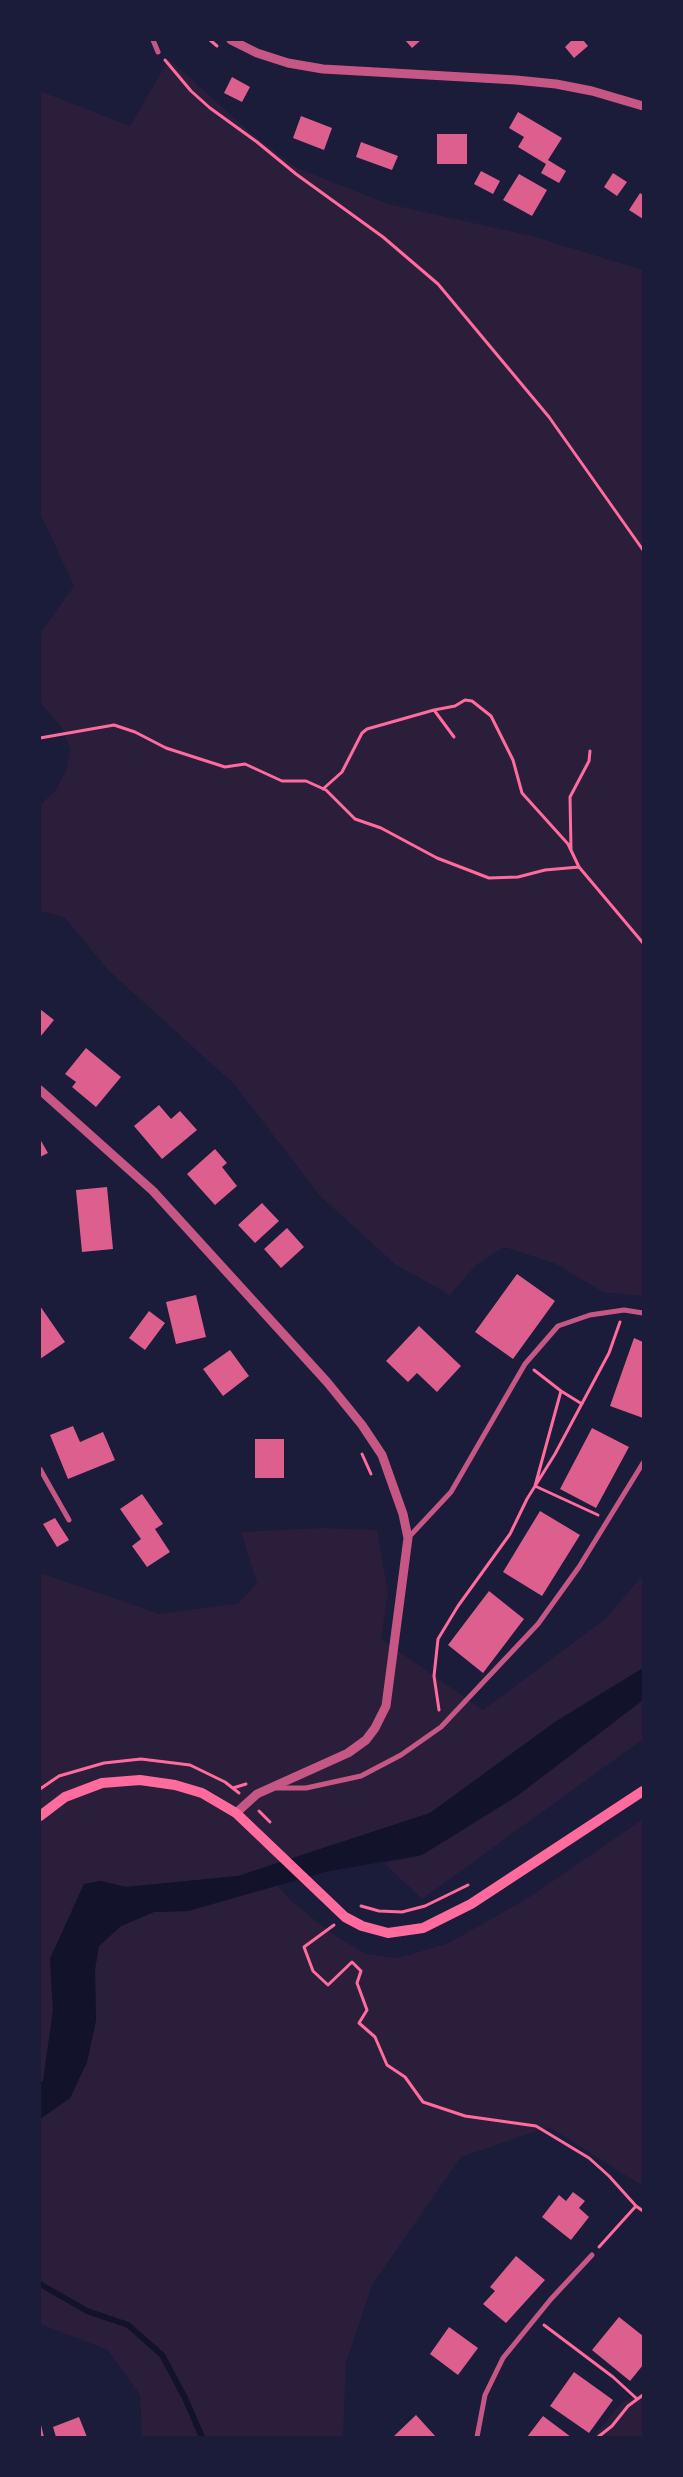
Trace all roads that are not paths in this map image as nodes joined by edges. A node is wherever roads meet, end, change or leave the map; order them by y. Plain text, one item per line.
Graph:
1 (153, 40) edge
2 (231, 40) edge
3 (158, 52) road end
4 (643, 106) edge
5 (40, 1090) edge
6 (643, 1313) edge
7 (643, 1463) edge
8 (40, 1469) edge
9 (69, 1520) dead end
10 (408, 1538) junction
11 (270, 1788) junction
12 (643, 1792) edge
13 (236, 1813) junction
14 (40, 1816) edge
15 (592, 2255) road end
16 (477, 2437) edge

1 - 3 street
2 - 4 street
5 - 10 street
6 - 10 street
7 - 11 street
8 - 9 street
10 - 11 street
11 - 13 street
12 - 13 main road
13 - 14 main road
15 - 16 street

